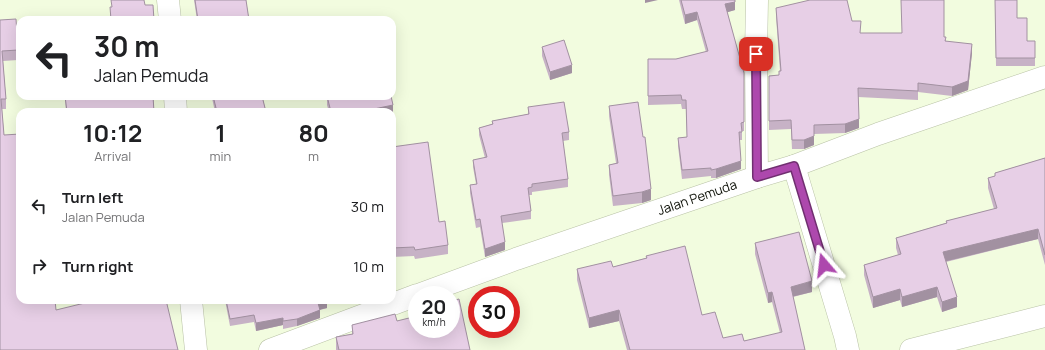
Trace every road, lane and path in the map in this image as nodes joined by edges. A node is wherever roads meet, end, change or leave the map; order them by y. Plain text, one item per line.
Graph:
1 (168, 0) edge
2 (758, 0) edge
3 (170, 16) edge
4 (1045, 77) edge
5 (794, 166) junction
6 (757, 177) junction
7 (442, 286) edge
8 (408, 298) edge
9 (396, 303) edge
10 (191, 304) edge
11 (393, 304) edge
12 (1045, 316) edge
13 (196, 350) edge
14 (270, 350) edge
15 (848, 350) edge
16 (911, 350) edge

1 - 3 street
2 - 6 street
4 - 5 street, Jalan Pemuda
5 - 6 street, Jalan Pemuda
5 - 15 street
6 - 7 street, Jalan Pemuda
8 - 9 street, Jalan Pemuda
10 - 13 street
11 - 14 street, Jalan Pemuda
12 - 16 street

